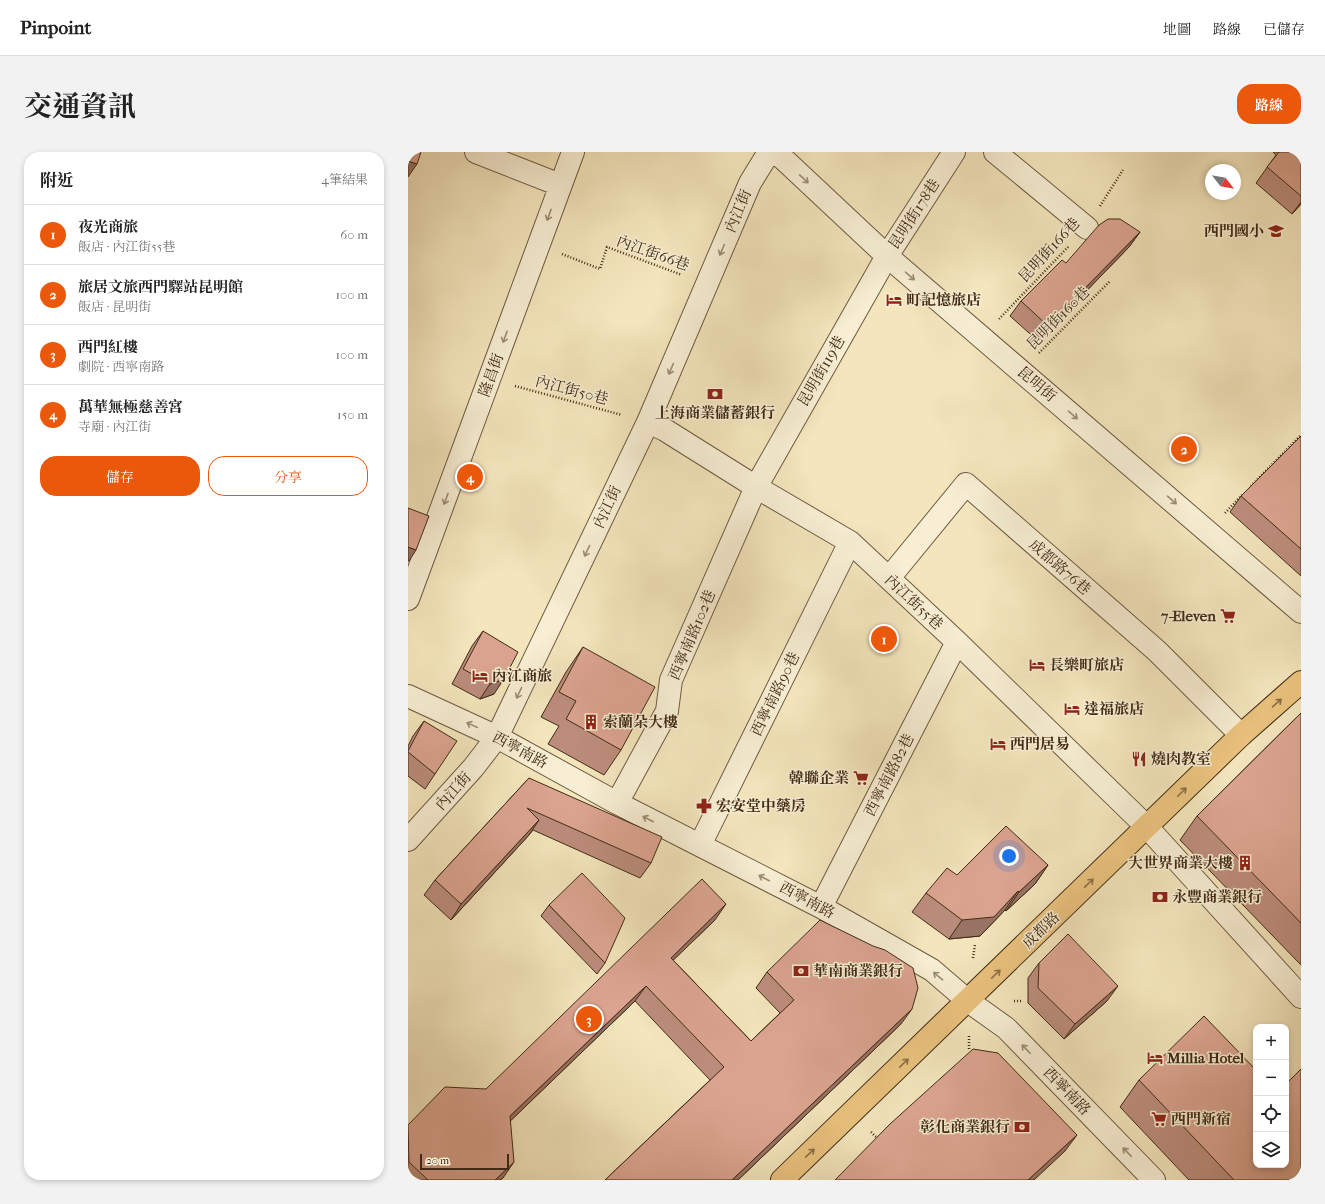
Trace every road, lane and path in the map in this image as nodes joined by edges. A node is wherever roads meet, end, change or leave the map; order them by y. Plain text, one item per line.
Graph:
1 (476, 152) edge
2 (573, 152) edge
3 (769, 152) edge
4 (776, 152) edge
5 (954, 152) edge
6 (995, 152) edge
7 (1123, 170) dead end
8 (560, 186) junction
9 (1086, 228) junction
10 (538, 245) junction
11 (887, 256) junction
12 (1110, 281) edge
13 (706, 285) junction
14 (980, 338) junction
15 (1022, 371) junction
16 (490, 378) junction
17 (648, 422) junction
18 (1301, 435) edge
19 (756, 487) junction
20 (1208, 531) junction
21 (850, 542) junction
22 (889, 578) junction
23 (408, 598) edge
24 (1301, 612) edge
25 (957, 642) junction
26 (1301, 682) edge
27 (408, 696) edge
28 (1241, 734) junction
29 (497, 737) junction
30 (617, 803) junction
31 (1147, 827) junction
32 (408, 840) edge
33 (700, 845) junction
34 (821, 907) junction
35 (1301, 996) edge
36 (968, 1001) junction
37 (871, 1132) dead end
38 (879, 1140) edge
39 (782, 1180) edge
40 (1154, 1180) edge

1 - 8 street
2 - 8 street, 隆昌街
3 -> 13 street, 內江街
4 -> 11 street, 昆明街
5 - 11 street, 昆明街178巷
6 - 9 street
7 - 9 path, 昆明街166巷
8 -> 10 street, 隆昌街
9 - 14 path, 昆明街166巷
10 - 13 path, 內江街66巷
10 -> 16 street, 隆昌街
11 -> 14 street, 昆明街
11 - 19 street, 昆明街119巷
12 - 15 path, 昆明街160巷
13 -> 17 street, 內江街
14 - 15 street, 昆明街
15 -> 20 street, 昆明街
16 - 17 path, 內江街50巷
16 -> 23 street, 隆昌街
17 - 19 street, 內江街55巷
17 -> 29 street, 內江街
18 - 20 path
19 - 21 street, 內江街55巷
19 - 30 street, 西寧南路102巷
20 - 24 street, 昆明街
21 - 22 street, 內江街55巷
21 - 33 street, 西寧南路90巷
22 - 25 street, 內江街55巷
22 - 28 street, 成都路76巷
25 - 31 street, 內江街55巷
25 - 34 street, 西寧南路82巷
28 -> 26 main road, 成都路
29 -> 27 street, 西寧南路
31 -> 28 main road, 成都路
29 - 30 street, 西寧南路
29 - 32 street, 內江街
33 -> 30 street, 西寧南路
31 - 35 street, 內江街55巷
36 -> 31 main road, 成都路
34 -> 33 street, 西寧南路
36 -> 34 street, 西寧南路
39 -> 36 main road, 成都路
40 -> 36 street, 西寧南路
37 - 38 path

